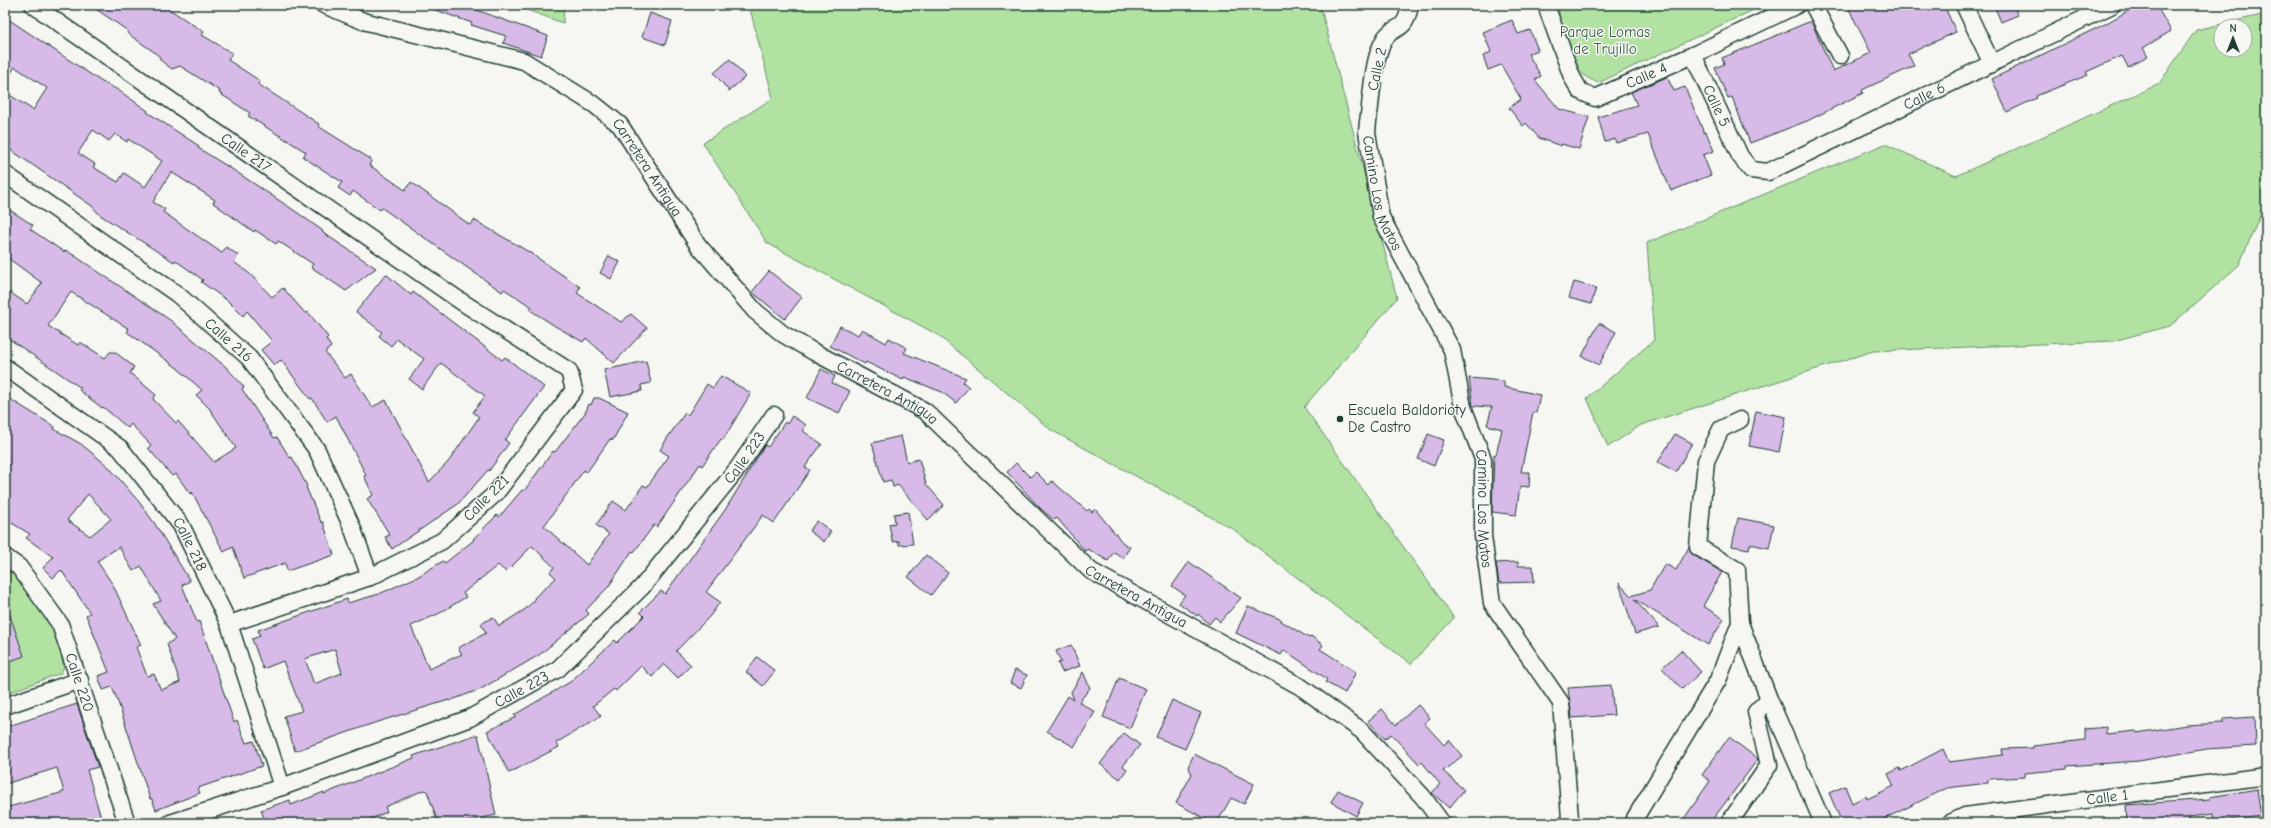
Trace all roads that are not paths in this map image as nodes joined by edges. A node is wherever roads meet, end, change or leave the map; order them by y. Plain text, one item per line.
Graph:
1 (33, 5) edge
2 (324, 5) edge
3 (1410, 5) edge
4 (1549, 5) edge
5 (1797, 5) edge
6 (1813, 5) edge
7 (1964, 5) edge
8 (2112, 5) edge
9 (1693, 55) junction
10 (1840, 56) dead end
11 (1992, 64) junction
12 (1368, 122) joint
13 (1740, 156) joint
14 (5, 174) edge
15 (459, 300) joint
16 (5, 367) edge
17 (774, 415) dead end
18 (1740, 420) dead end
19 (5, 557) edge
20 (370, 577) junction
21 (1740, 623) junction
22 (229, 624) junction
23 (80, 680) junction
24 (1769, 699) junction
25 (5, 706) edge
26 (2266, 776) edge
27 (282, 787) junction
28 (127, 823) edge
29 (170, 823) edge
30 (1442, 823) edge
31 (1572, 823) edge
32 (1632, 823) edge
33 (1729, 823) edge
34 (1823, 823) edge
35 (1950, 823) edge

1 - 15 street, Calle 217
2 - 30 street, Carretera Antigua
3 - 12 street, Calle 2
4 - 9 street, Calle 4
5 - 9 street, Calle 4
6 - 10 street
7 - 11 street
8 - 11 street, Calle 6
9 - 13 street, Calle 5
11 - 13 street, Calle 6
12 - 31 street, Camino Los Matos
14 - 20 street, Calle 216
15 - 20 street, Calle 221
16 - 22 street, Calle 218
17 - 27 street, Calle 223
18 - 21 street
19 - 23 street, Calle 220
20 - 22 street, Calle 221
21 - 24 street
21 - 32 street
22 - 27 street, Calle 218
23 - 25 street
23 - 28 street, Calle 220
24 - 33 street
24 - 34 street
26 - 35 street, Calle 1
27 - 29 street, Calle 223

